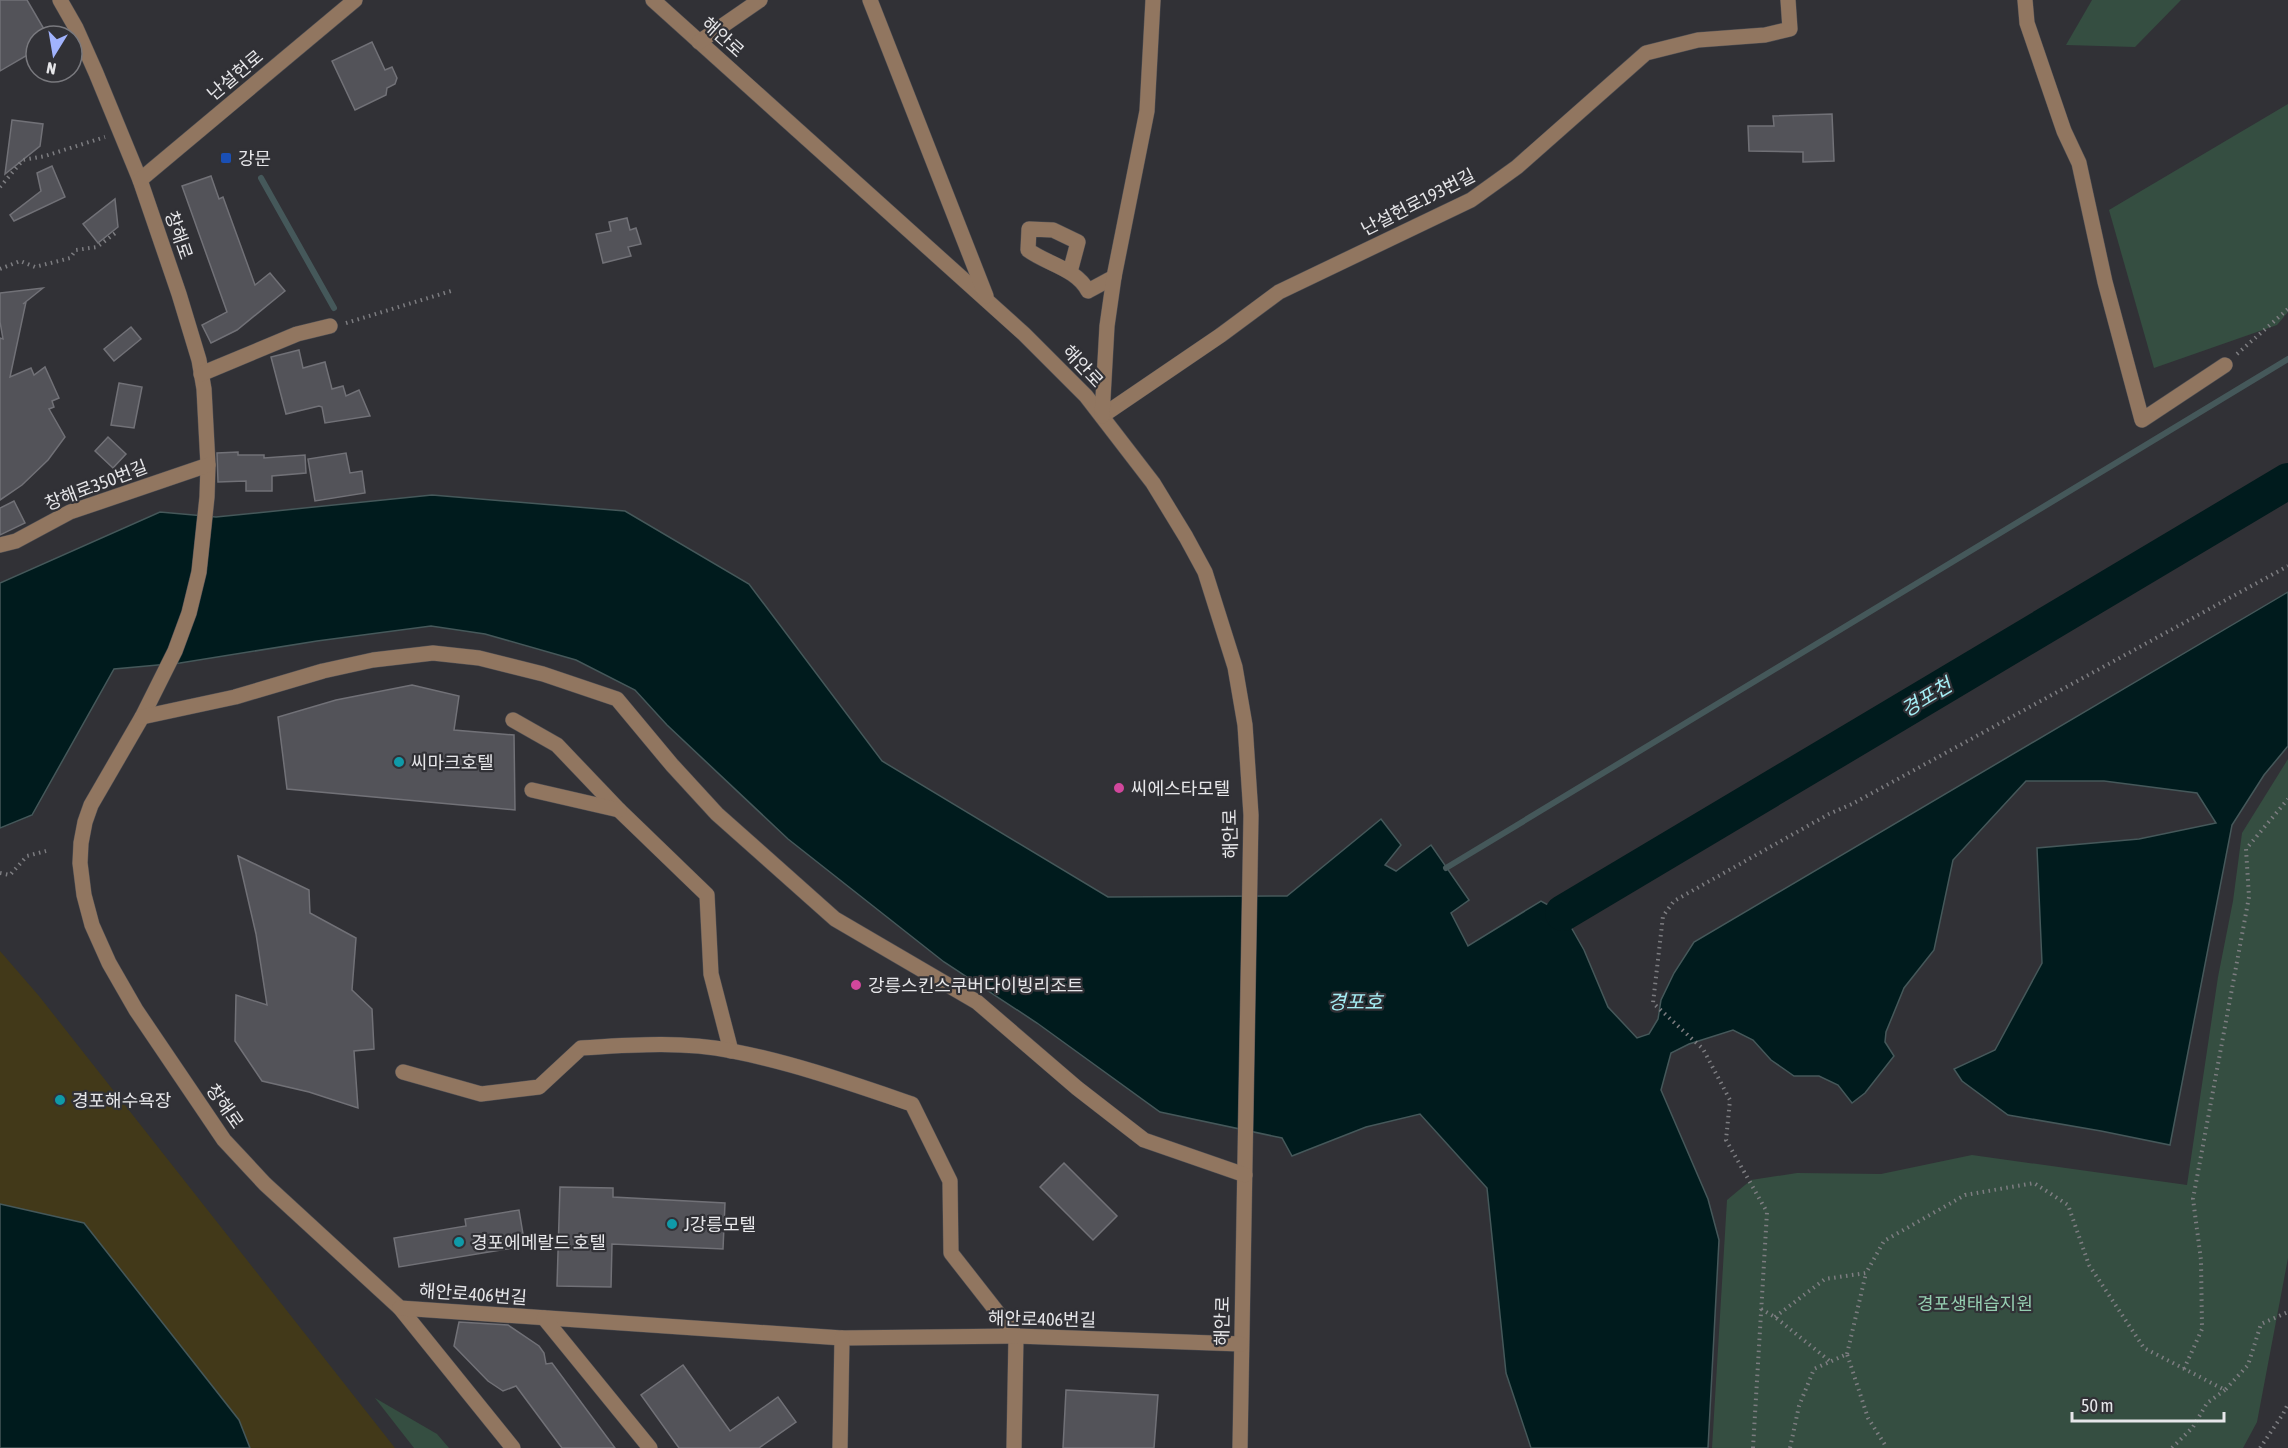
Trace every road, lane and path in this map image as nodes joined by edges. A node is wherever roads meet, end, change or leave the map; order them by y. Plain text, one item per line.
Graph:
1 (60, 0) edge
2 (355, 0) edge
3 (652, 0) edge
4 (760, 0) edge
5 (870, 0) edge
6 (1153, 0) edge
7 (1788, 0) edge
8 (2025, 0) edge
9 (699, 42) junction
10 (120, 132) junction
11 (140, 180) junction
12 (0, 187) edge
13 (118, 231) dead end
14 (0, 269) edge
15 (1070, 272) dead end
16 (1114, 277) junction
17 (451, 291) dead end
18 (987, 299) junction
19 (2288, 309) edge
20 (330, 326) joint
21 (2225, 365) joint
22 (201, 374) junction
23 (1102, 416) junction
24 (207, 465) junction
25 (0, 544) edge
26 (2288, 566) edge
27 (142, 717) junction
28 (513, 720) dead end
29 (532, 790) dead end
30 (2288, 799) edge
31 (619, 810) junction
32 (46, 851) dead end
33 (0, 873) edge
34 (731, 1051) junction
35 (403, 1072) dead end
36 (1245, 1167) junction
37 (1866, 1273) junction
38 (400, 1308) junction
39 (1761, 1309) junction
40 (2288, 1312) edge
41 (1775, 1317) junction
42 (544, 1318) junction
43 (1016, 1336) junction
44 (842, 1338) junction
45 (1241, 1344) junction
46 (1847, 1354) junction
47 (1831, 1362) junction
48 (2184, 1369) junction
49 (2225, 1390) junction
50 (2288, 1404) edge
51 (513, 1448) edge
52 (650, 1448) edge
53 (840, 1448) edge
54 (1014, 1448) edge
55 (1240, 1448) edge
56 (1753, 1448) edge
57 (1790, 1448) edge
58 (1887, 1448) edge
59 (2172, 1448) edge
60 (2260, 1448) edge

1 - 10 street, 창해로
2 - 11 street, 난설헌로
3 - 9 street, 해안로
4 - 9 street
5 - 18 street
6 - 16 street
7 - 23 street, 난설헌로193번길
8 - 21 street
9 - 18 street, 해안로
10 - 11 street, 창해로
10 - 12 path
11 - 22 street, 창해로
13 - 14 path
15 - 16 street
16 - 23 street
17 - 20 path
18 - 23 street, 해안로
19 - 21 path
20 - 22 street
22 - 24 street, 창해로
23 - 36 street, 해안로
24 - 25 street, 창해로350번길
24 - 27 street, 창해로
26 - 39 path
27 - 36 street
27 - 38 street, 창해로
28 - 31 street
29 - 31 street
30 - 48 path
31 - 34 street
32 - 33 path
34 - 35 street
34 - 43 street
36 - 45 street, 해안로
37 - 41 path
37 - 46 path
37 - 48 path
38 - 42 street, 해안로406번길
38 - 51 street, 창해로
39 - 41 path
39 - 56 path
40 - 49 path
41 - 47 path
42 - 44 street, 해안로406번길
42 - 52 street, 해안로406번길
43 - 44 street, 해안로406번길
43 - 45 street, 해안로406번길
43 - 54 street
44 - 53 street
45 - 55 street, 해안로
46 - 47 path
46 - 58 path
47 - 57 path
48 - 49 path
49 - 59 path
50 - 60 path

